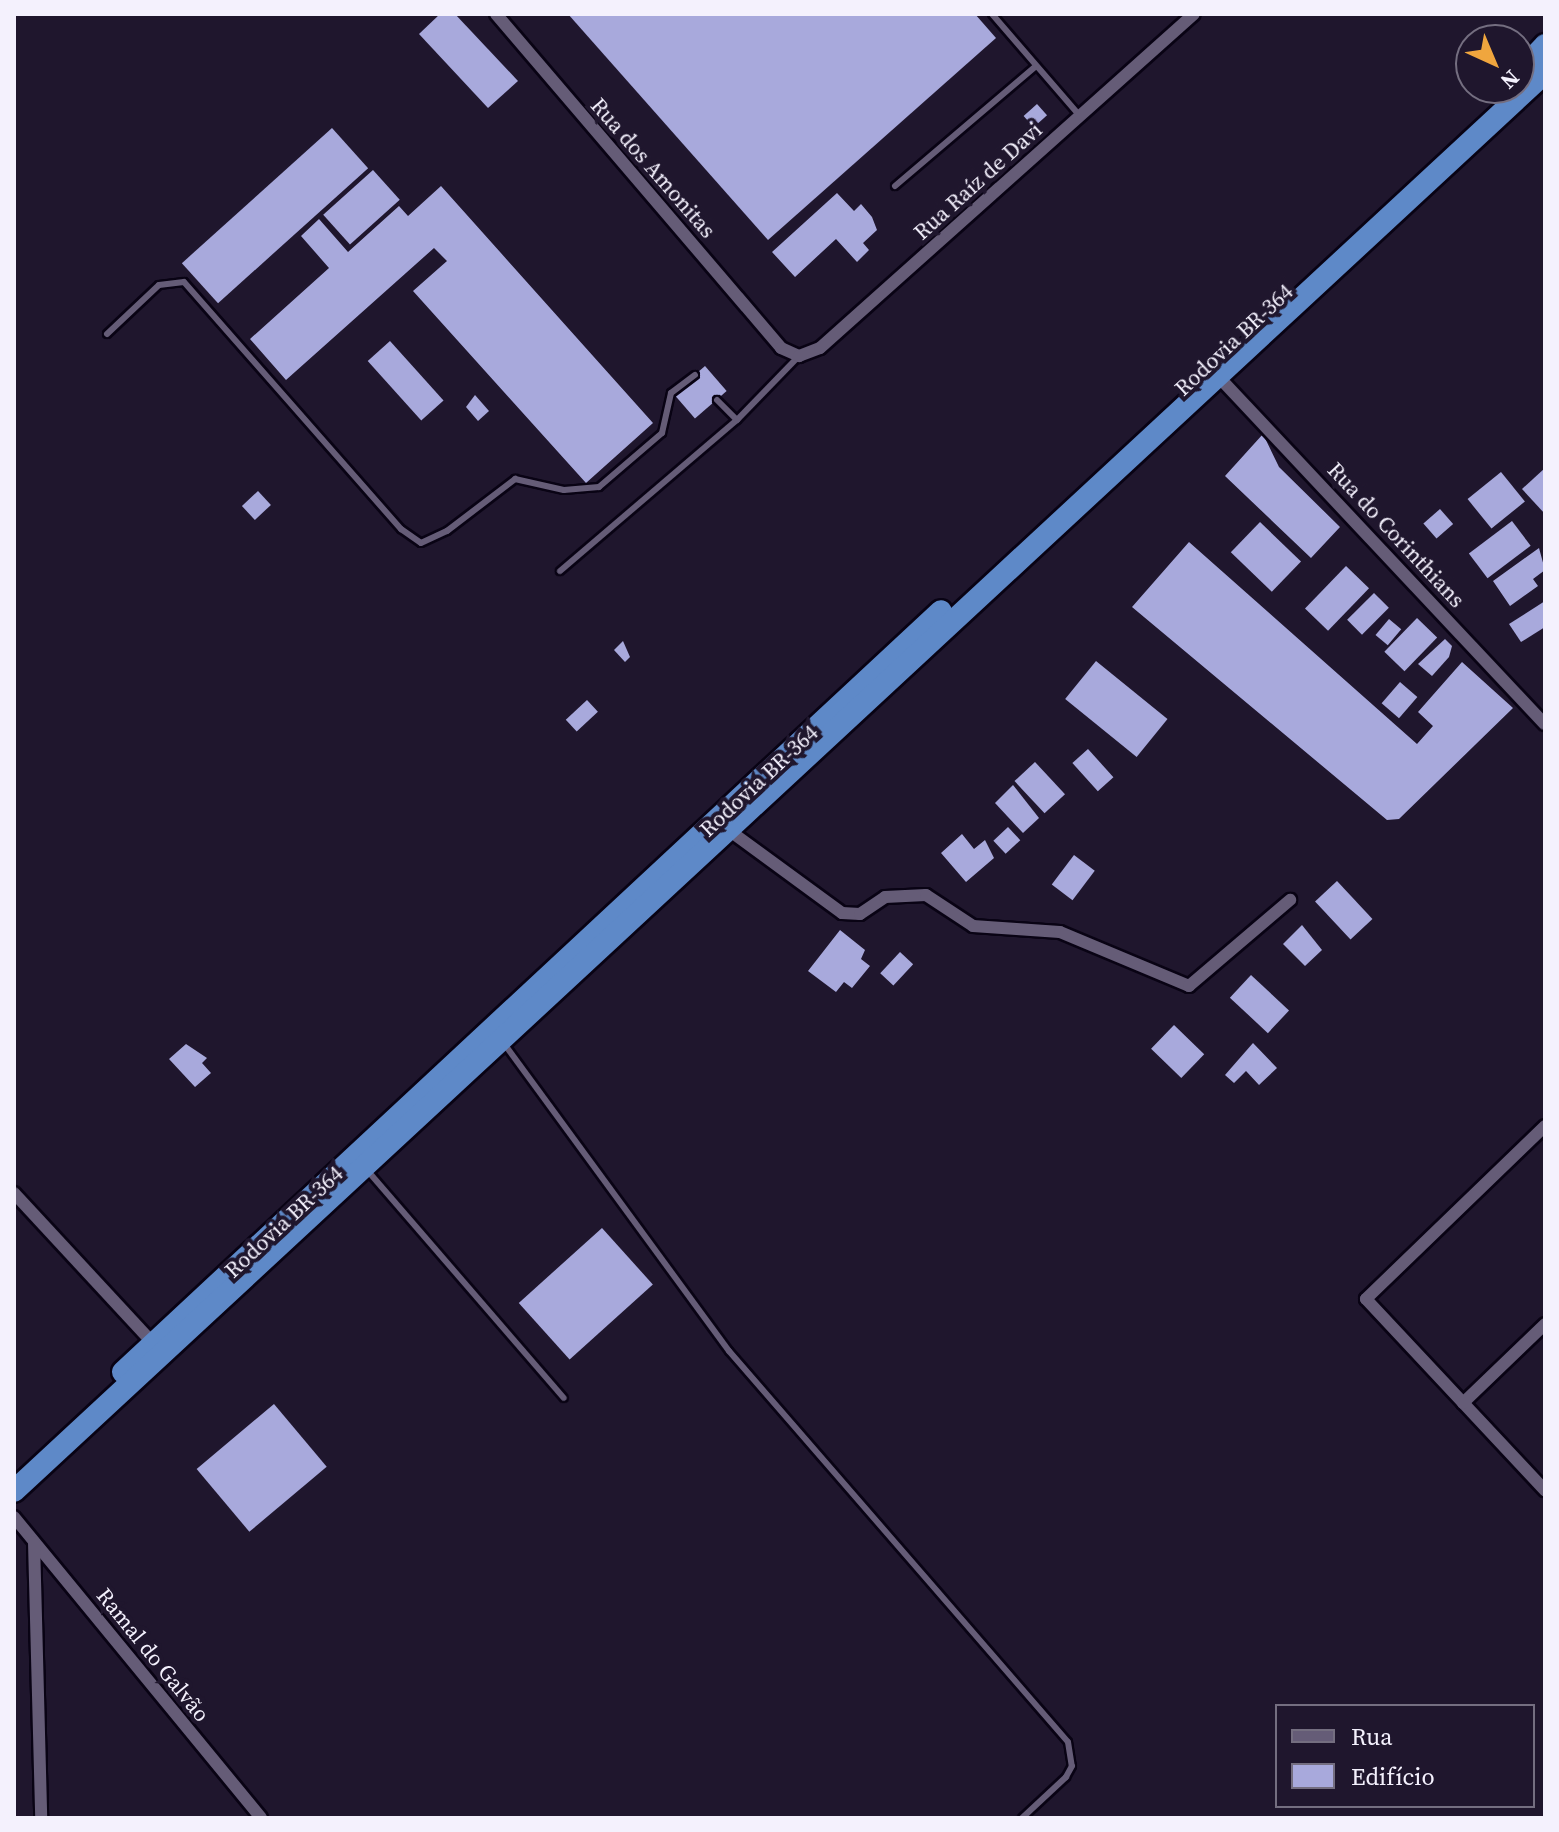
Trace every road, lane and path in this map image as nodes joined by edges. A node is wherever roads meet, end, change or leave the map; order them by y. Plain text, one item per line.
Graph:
1 (496, 14) edge
2 (992, 14) edge
3 (1194, 14) edge
4 (1036, 66) junction
5 (1545, 73) edge
6 (1488, 104) edge
7 (1080, 116) junction
8 (895, 186) dead end
9 (107, 334) dead end
10 (799, 356) junction
11 (1216, 374) junction
12 (695, 375) dead end
13 (717, 400) dead end
14 (737, 420) junction
15 (560, 571) dead end
16 (1545, 724) edge
17 (730, 831) junction
18 (1290, 900) dead end
19 (502, 1042) junction
20 (1545, 1126) edge
21 (367, 1170) junction
22 (14, 1193) edge
23 (1545, 1324) edge
24 (153, 1343) junction
25 (564, 1398) dead end
26 (1463, 1403) junction
27 (14, 1475) edge
28 (1545, 1490) edge
29 (14, 1491) edge
30 (14, 1517) edge
31 (34, 1542) junction
32 (41, 1818) edge
33 (261, 1818) edge
34 (1022, 1818) edge

1 - 10 street, Rua dos Amonitas
2 - 4 lane
3 - 7 street, Rua Raíz de Davi
4 - 7 lane
4 - 8 lane
5 - 11 highway
6 - 24 highway, Rodovia BR-364
7 - 10 street, Rua Raíz de Davi
9 - 12 lane
10 - 14 lane
11 - 16 street, Rua do Corinthians
11 - 17 highway
13 - 14 lane
14 - 15 lane
17 - 18 street
17 - 19 highway
19 - 21 highway
19 - 34 lane
20 - 26 street
21 - 25 lane
21 - 29 highway
22 - 24 street
23 - 26 street
24 - 27 highway, Rodovia BR-364
26 - 28 street
30 - 31 street, Ramal do Galvão
31 - 32 street
31 - 33 street, Ramal do Galvão

